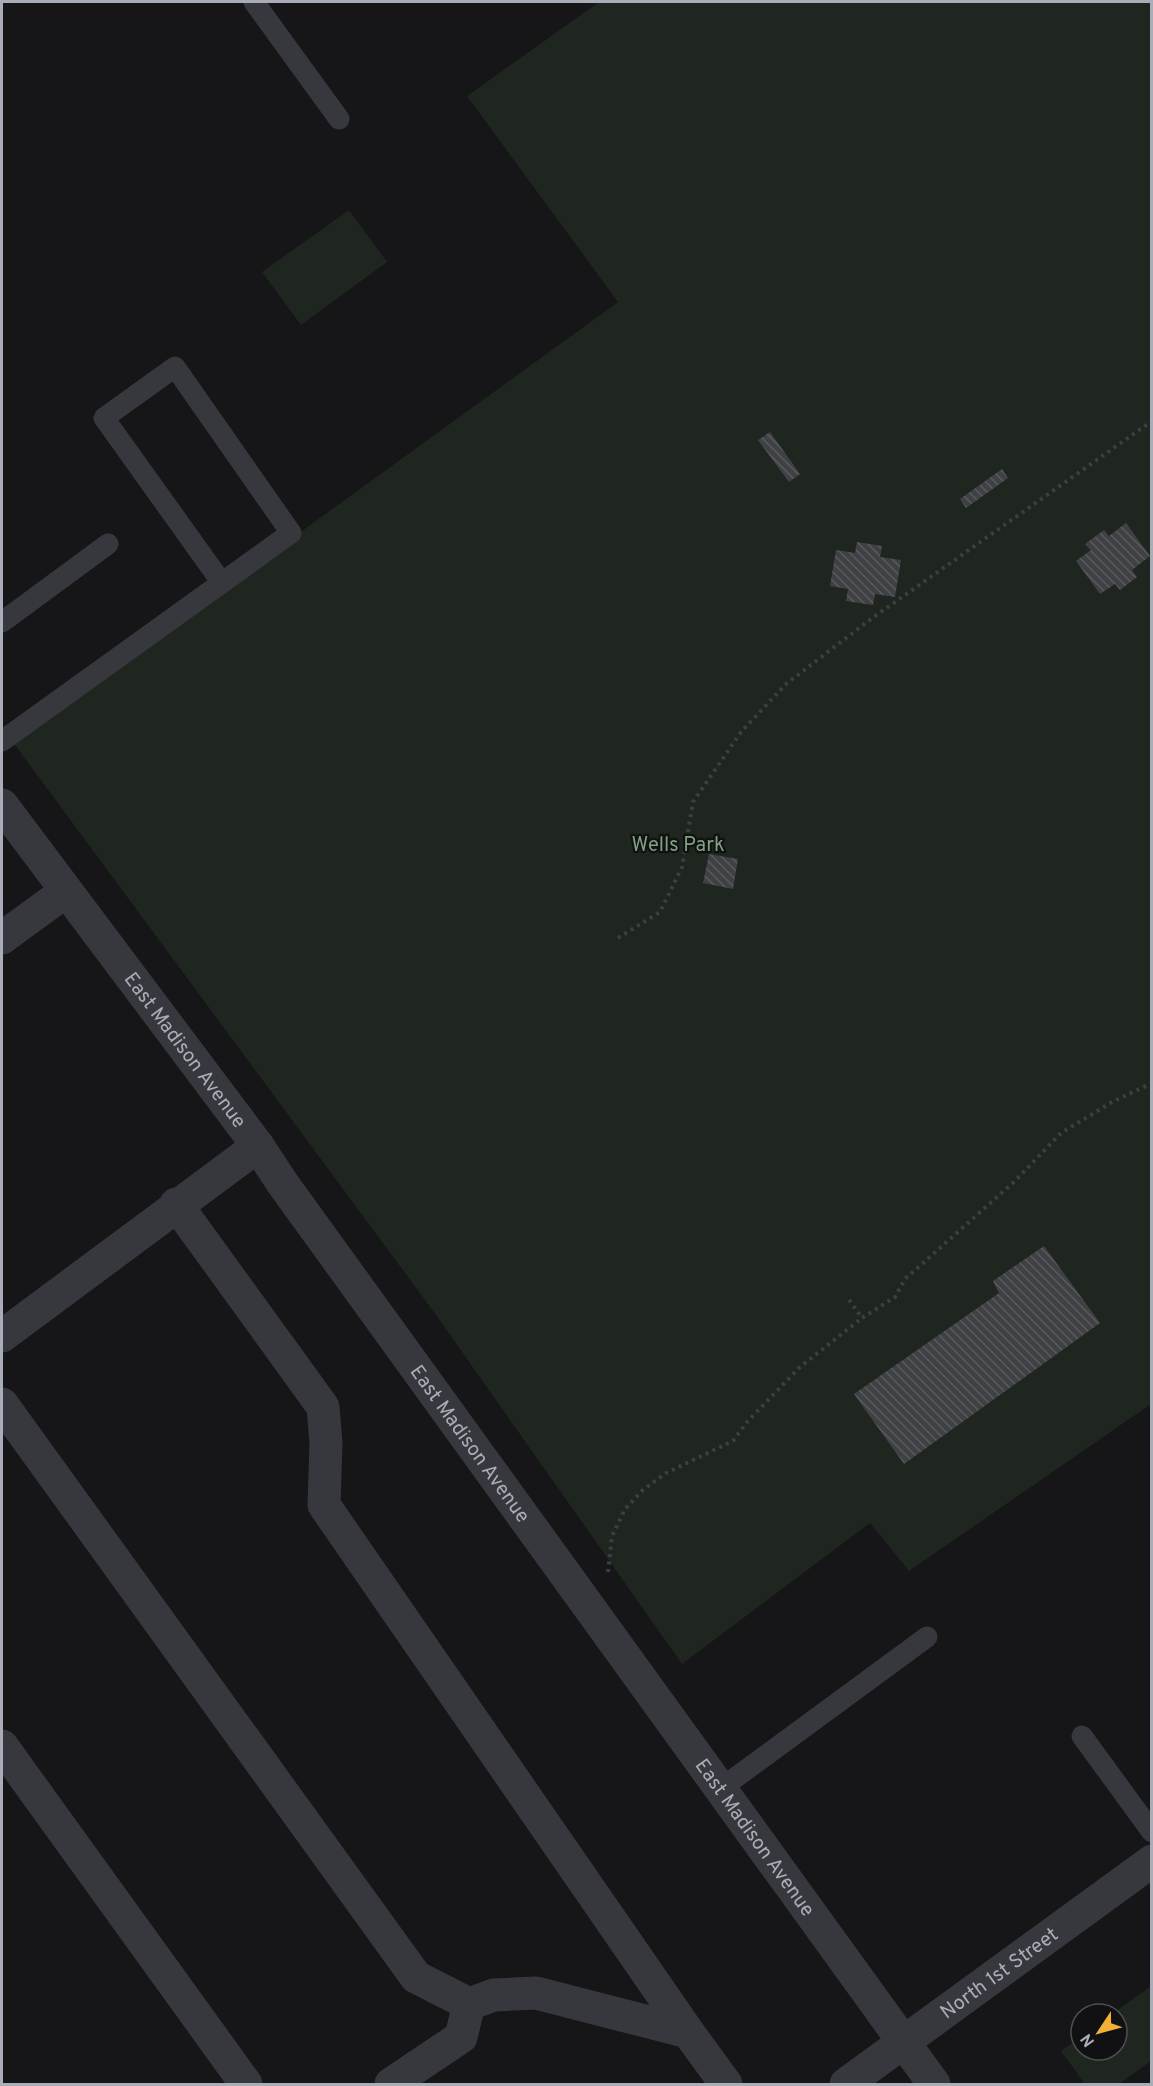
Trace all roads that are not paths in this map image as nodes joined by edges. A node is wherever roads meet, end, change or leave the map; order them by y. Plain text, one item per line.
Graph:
1 (254, 2) edge
2 (339, 119) dead end
3 (108, 543) dead end
4 (222, 583) junction
5 (2, 622) edge
6 (2, 741) edge
7 (2, 805) edge
8 (64, 892) junction
9 (2, 938) edge
10 (258, 1146) junction
11 (176, 1204) junction
12 (2, 1336) edge
13 (2, 1404) edge
14 (927, 1637) dead end
15 (1082, 1737) dead end
16 (2, 1746) edge
17 (720, 1790) junction
18 (1152, 1832) edge
19 (1152, 1861) edge
20 (469, 2004) junction
21 (688, 2032) junction
22 (903, 2043) junction
23 (246, 2085) edge
24 (391, 2085) edge
25 (726, 2085) edge
26 (846, 2085) edge
27 (934, 2085) edge

1 - 2 lane
3 - 5 lane
4 - 4 lane
4 - 6 lane
7 - 8 street, East Madison Avenue
8 - 9 street
8 - 10 street, East Madison Avenue
10 - 11 street
10 - 17 street, East Madison Avenue
11 - 12 street
11 - 21 street
13 - 20 street
14 - 17 lane
15 - 18 lane
16 - 23 street
17 - 22 street, East Madison Avenue
19 - 22 street, North 1st Street
20 - 21 street
20 - 24 street
21 - 25 street
22 - 26 street, North 1st Street
22 - 27 street, East Madison Avenue

